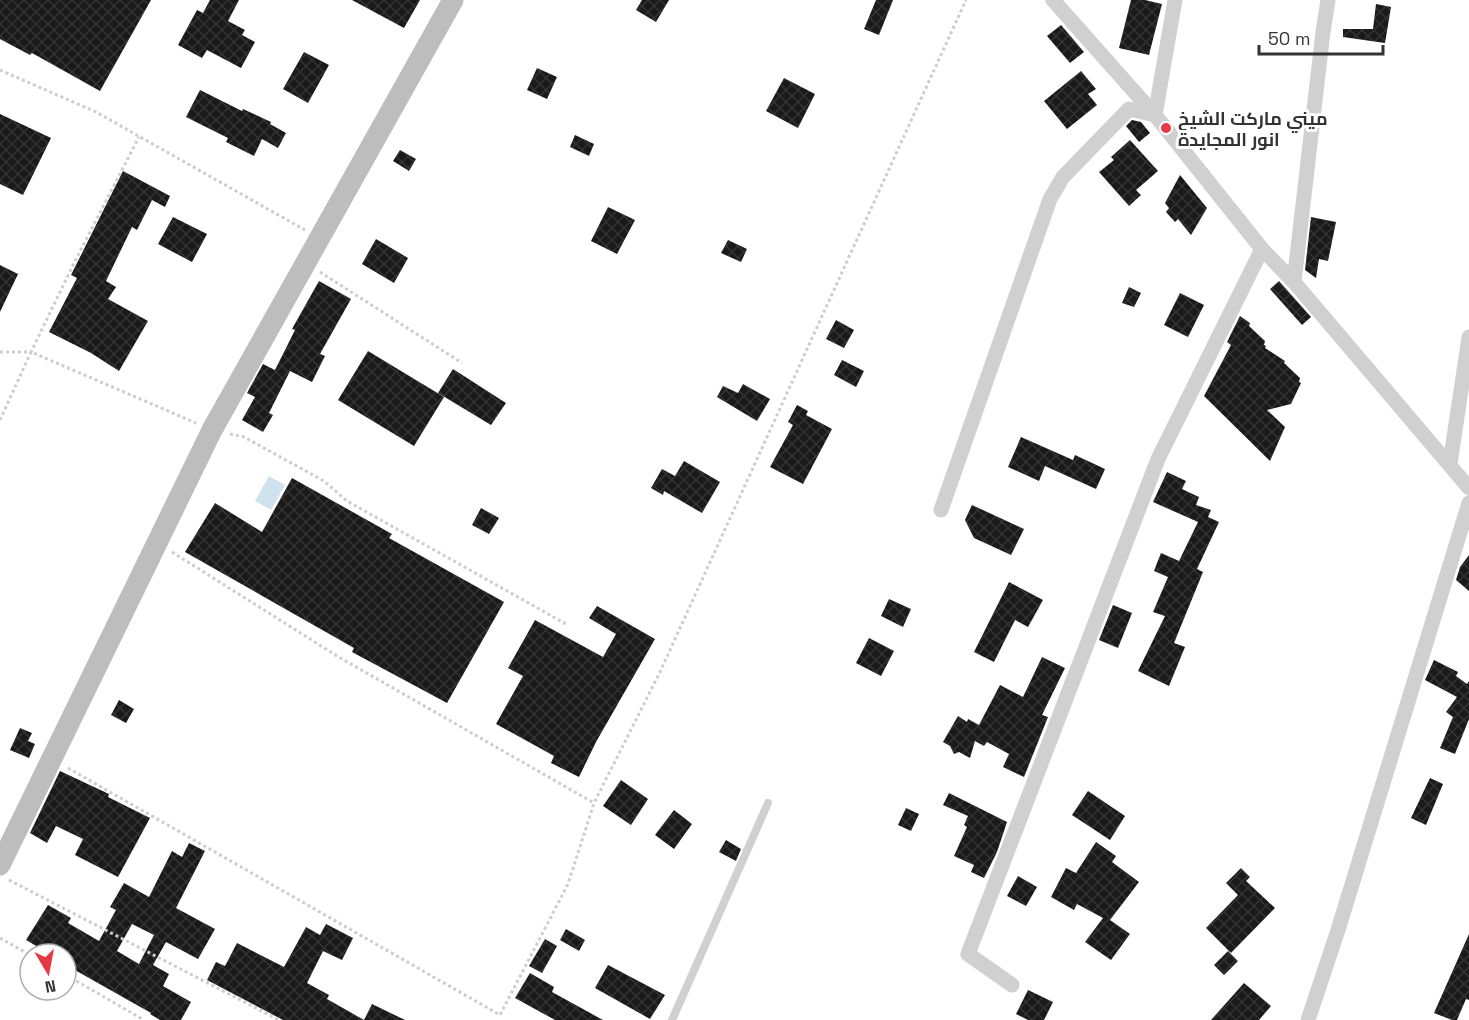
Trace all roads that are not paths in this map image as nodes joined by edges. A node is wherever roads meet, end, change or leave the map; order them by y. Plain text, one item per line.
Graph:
1 (453, 0) edge
2 (1053, 0) edge
3 (1175, 0) edge
4 (1328, 0) edge
5 (1155, 115) junction
6 (1262, 249) junction
7 (1294, 282) junction
8 (1469, 337) edge
9 (1450, 464) junction
10 (1469, 488) edge
11 (1469, 502) edge
12 (941, 510) dead end
13 (768, 803) dead end
14 (0, 866) edge
15 (1012, 985) dead end
16 (672, 1020) edge
17 (1308, 1020) edge

1 - 14 street
2 - 5 street
3 - 5 street
4 - 7 street
5 - 6 street
5 - 12 street
6 - 7 street
6 - 15 street
7 - 9 street
8 - 9 street
9 - 10 street
11 - 17 street
13 - 16 lane

